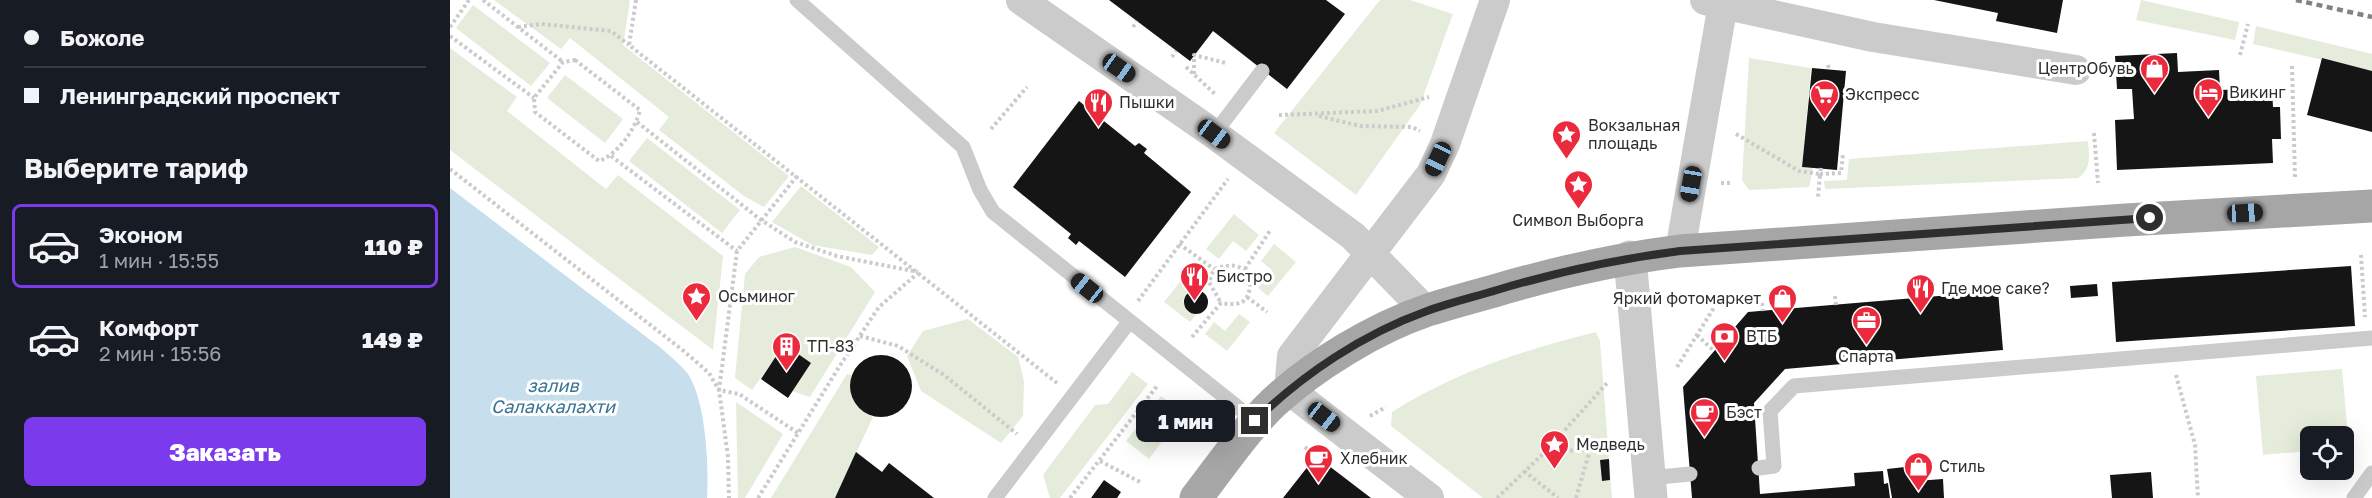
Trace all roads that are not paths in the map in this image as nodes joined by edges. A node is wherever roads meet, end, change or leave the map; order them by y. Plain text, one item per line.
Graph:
1 (797, 0) edge
2 (1021, 0) edge
3 (1495, 0) edge
4 (1714, 2) edge
5 (2076, 70) dead end
6 (1262, 71) dead end
7 (1214, 134) junction
8 (2372, 206) edge
9 (1680, 251) junction
10 (1371, 253) junction
11 (1630, 257) junction
12 (1426, 311) junction
13 (1129, 322) junction
14 (2369, 338) edge
15 (1289, 390) junction
16 (1255, 421) junction
17 (1759, 468) dead end
18 (2372, 473) edge
19 (1690, 474) dead end
20 (1650, 488) edge
21 (1006, 490) edge
22 (995, 498) edge
23 (1196, 498) edge
24 (1429, 498) edge
25 (2354, 498) edge

1 - 13 lane
2 - 7 street
3 - 10 street
4 - 5 street
4 - 9 street
6 - 7 lane
7 - 10 street
8 - 9 main road
9 - 11 main road
10 - 12 street
10 - 15 street
11 - 12 main road
11 - 20 street
12 - 15 main road
13 - 16 lane
13 - 21 lane
14 - 17 lane
15 - 16 main road
15 - 24 street
16 - 23 main road
18 - 25 lane
19 - 20 lane
21 - 22 lane

